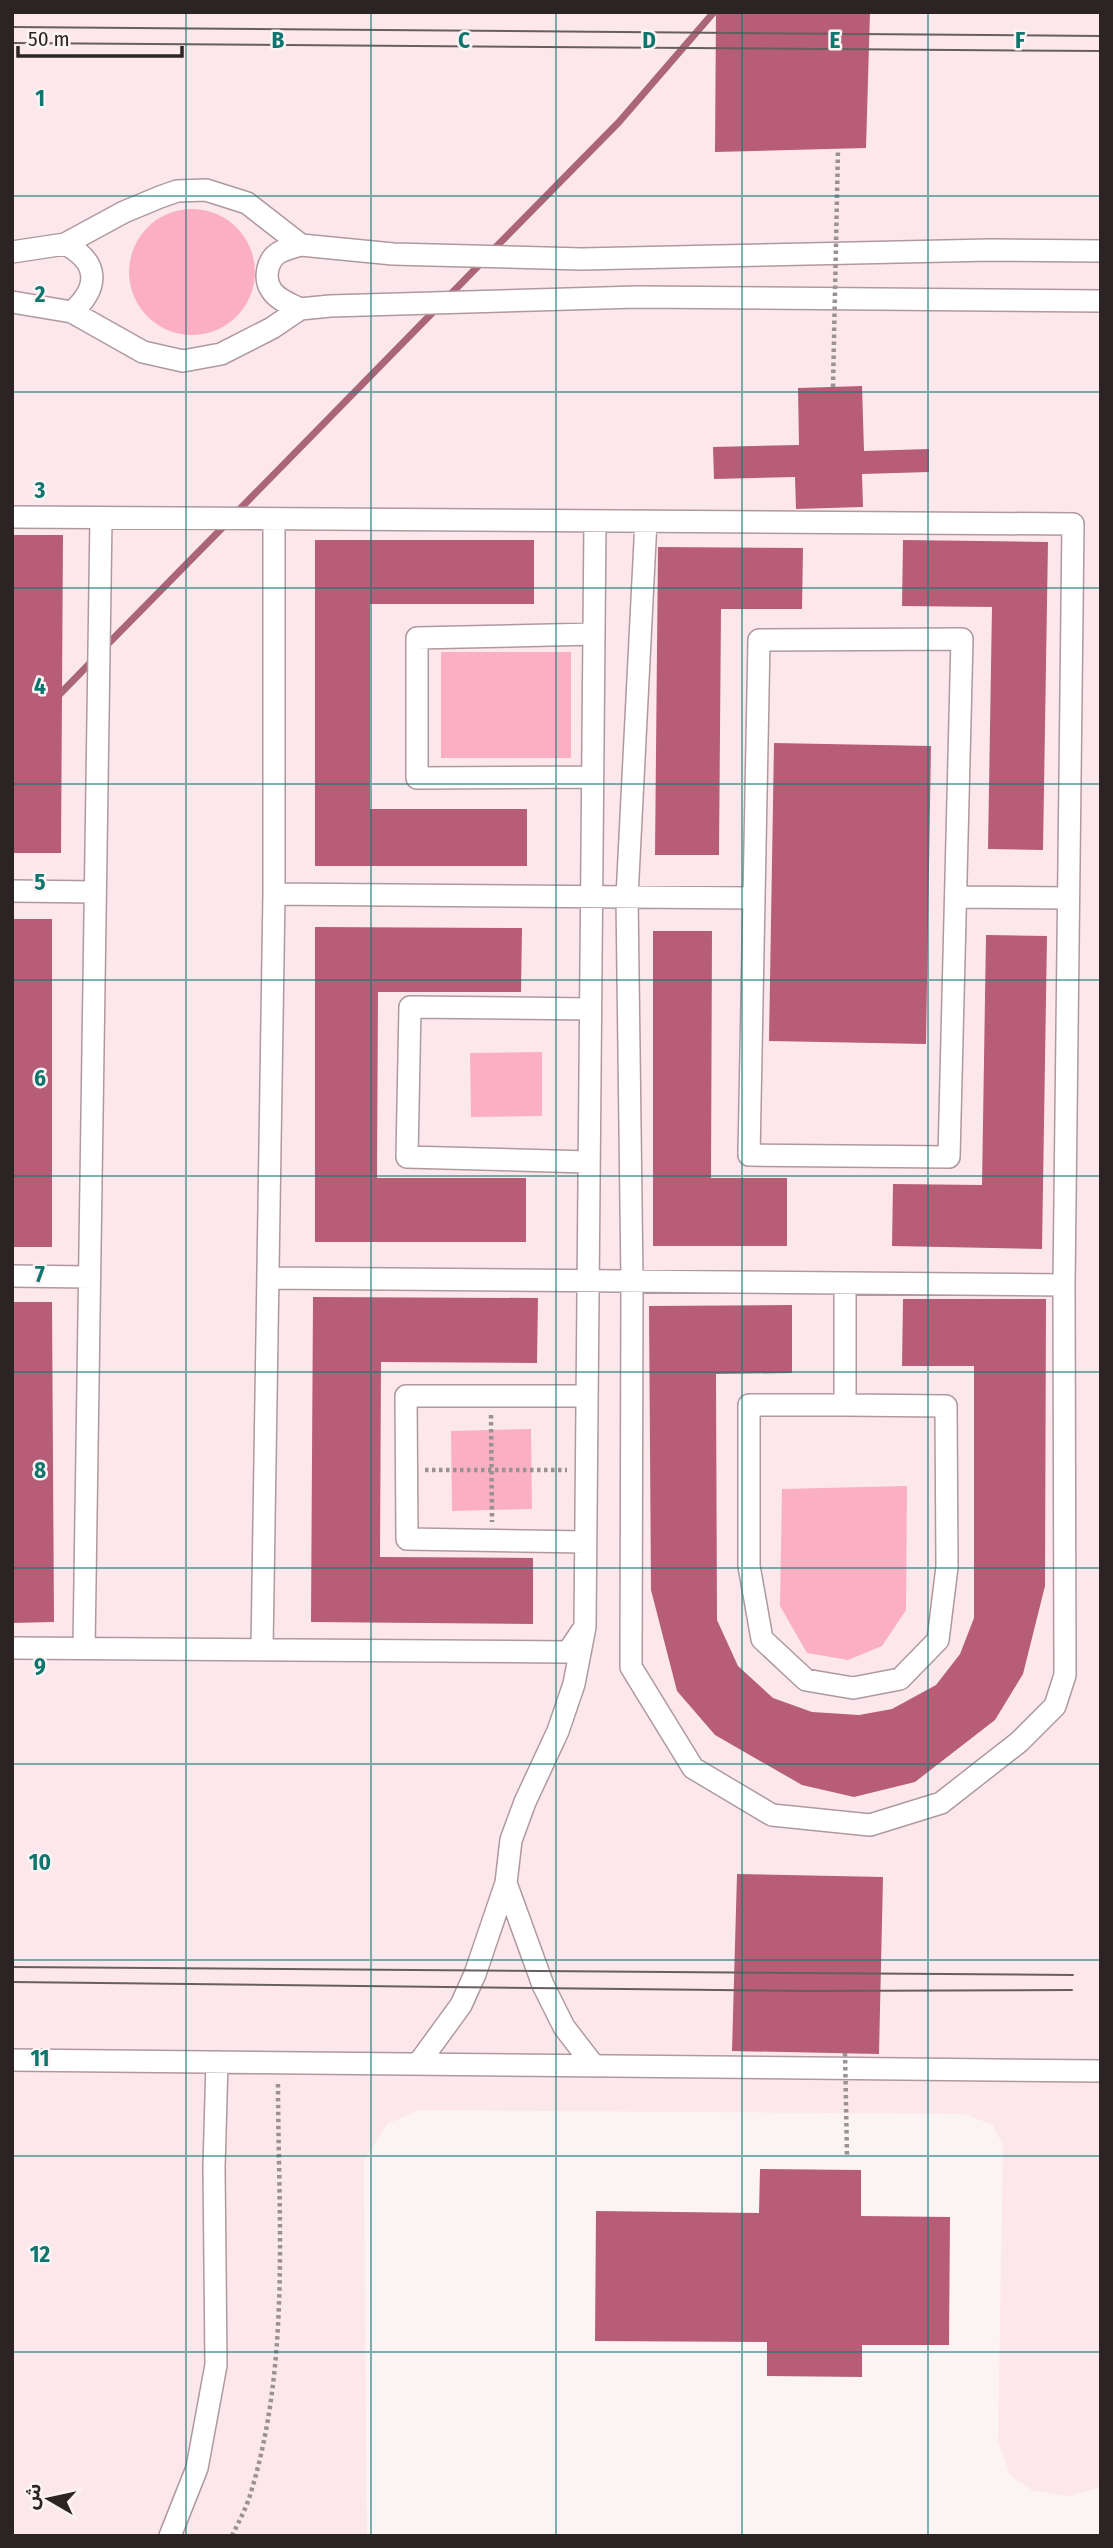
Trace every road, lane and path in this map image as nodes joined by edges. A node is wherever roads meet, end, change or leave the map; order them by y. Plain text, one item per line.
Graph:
1 (838, 149) dead end
2 (65, 243) junction
3 (301, 245) junction
4 (12, 251) edge
5 (1101, 251) edge
6 (1101, 301) edge
7 (12, 302) edge
8 (300, 309) junction
9 (72, 312) junction
10 (833, 387) dead end
11 (12, 517) edge
12 (101, 518) junction
13 (274, 519) junction
14 (594, 521) junction
15 (646, 521) junction
16 (593, 634) junction
17 (592, 777) junction
18 (12, 891) edge
19 (95, 892) junction
20 (274, 894) junction
21 (590, 897) junction
22 (627, 897) junction
23 (956, 897) junction
24 (754, 898) junction
25 (1068, 898) junction
26 (589, 1009) junction
27 (588, 1162) junction
28 (12, 1276) edge
29 (89, 1277) junction
30 (270, 1278) junction
31 (587, 1281) junction
32 (632, 1281) junction
33 (845, 1283) junction
34 (1064, 1285) junction
35 (491, 1396) junction
36 (586, 1396) junction
37 (845, 1405) junction
38 (407, 1470) junction
39 (492, 1470) junction
40 (586, 1470) junction
41 (492, 1541) junction
42 (585, 1542) junction
43 (585, 1627) junction
44 (12, 1648) edge
45 (84, 1648) junction
46 (262, 1649) junction
47 (506, 1882) junction
48 (845, 2053) dead end
49 (12, 2060) edge
50 (217, 2062) junction
51 (278, 2063) junction
52 (418, 2064) junction
53 (594, 2066) junction
54 (1101, 2071) edge
55 (848, 2155) dead end
56 (170, 2536) edge
57 (232, 2536) edge

1 - 10 path, bridge
2 - 3 street
2 - 4 street
2 - 9 street
3 - 5 street
3 - 8 street
6 - 8 street
7 - 9 street
8 - 9 street
11 - 12 street
12 - 13 street
12 - 19 street
13 - 14 street
13 - 20 street
14 - 15 street
14 - 16 street
15 - 22 street
15 - 25 street
16 - 17 street
16 - 17 street
17 - 21 street
18 - 19 street
19 - 29 street
20 - 21 street
20 - 30 street
21 - 22 street
21 - 26 street
22 - 24 street
22 - 32 street
23 - 24 street
23 - 24 street
23 - 25 street
25 - 34 street
26 - 27 street
26 - 27 street
27 - 31 street
28 - 29 street
29 - 45 street
30 - 31 street
30 - 46 street
31 - 32 street
31 - 36 street
32 - 33 street
32 - 34 street
33 - 34 street
33 - 37 street
35 - 36 street
35 - 38 street
35 - 39 path
36 - 40 street
37 - 37 street
38 - 39 path
38 - 41 street
39 - 40 path
39 - 41 path
40 - 42 street
41 - 42 street
42 - 43 street
43 - 46 street
43 - 47 street
44 - 45 street
45 - 46 street
47 - 52 street
47 - 53 street
48 - 55 path, bridge
49 - 50 street
50 - 51 street
50 - 56 street
51 - 52 street
51 - 57 path
52 - 53 street
53 - 54 street

